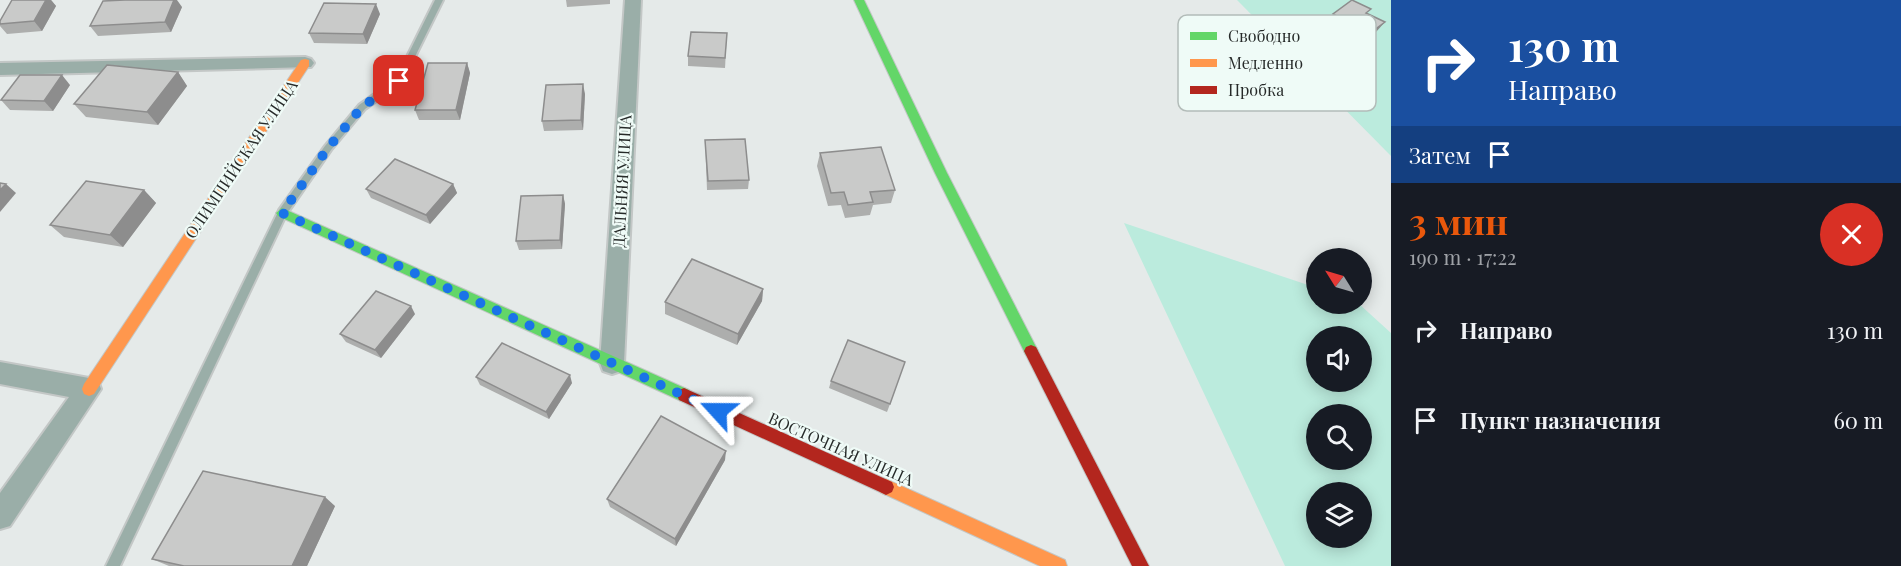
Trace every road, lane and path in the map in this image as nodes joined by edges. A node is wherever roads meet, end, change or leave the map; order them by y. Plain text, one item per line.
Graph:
1 (439, 0) edge
2 (633, 0) edge
3 (859, 0) edge
4 (305, 63) joint
5 (0, 69) edge
6 (282, 213) junction
7 (612, 363) junction
8 (0, 373) edge
9 (89, 389) junction
10 (0, 516) edge
11 (113, 566) edge
12 (1059, 566) edge
13 (1141, 566) edge

1 - 6 lane
2 - 7 street, ДАЛЬНЯЯ УЛИЦА
3 - 13 street
4 - 5 street, ОЛИМПИЙСКАЯ УЛИЦА
4 - 9 street, ОЛИМПИЙСКАЯ УЛИЦА
6 - 7 street, ВОСТОЧНАЯ УЛИЦА
6 - 11 lane
7 - 12 street, ВОСТОЧНАЯ УЛИЦА
8 - 9 street
9 - 10 street, ОЛИМПИЙСКАЯ УЛИЦА

